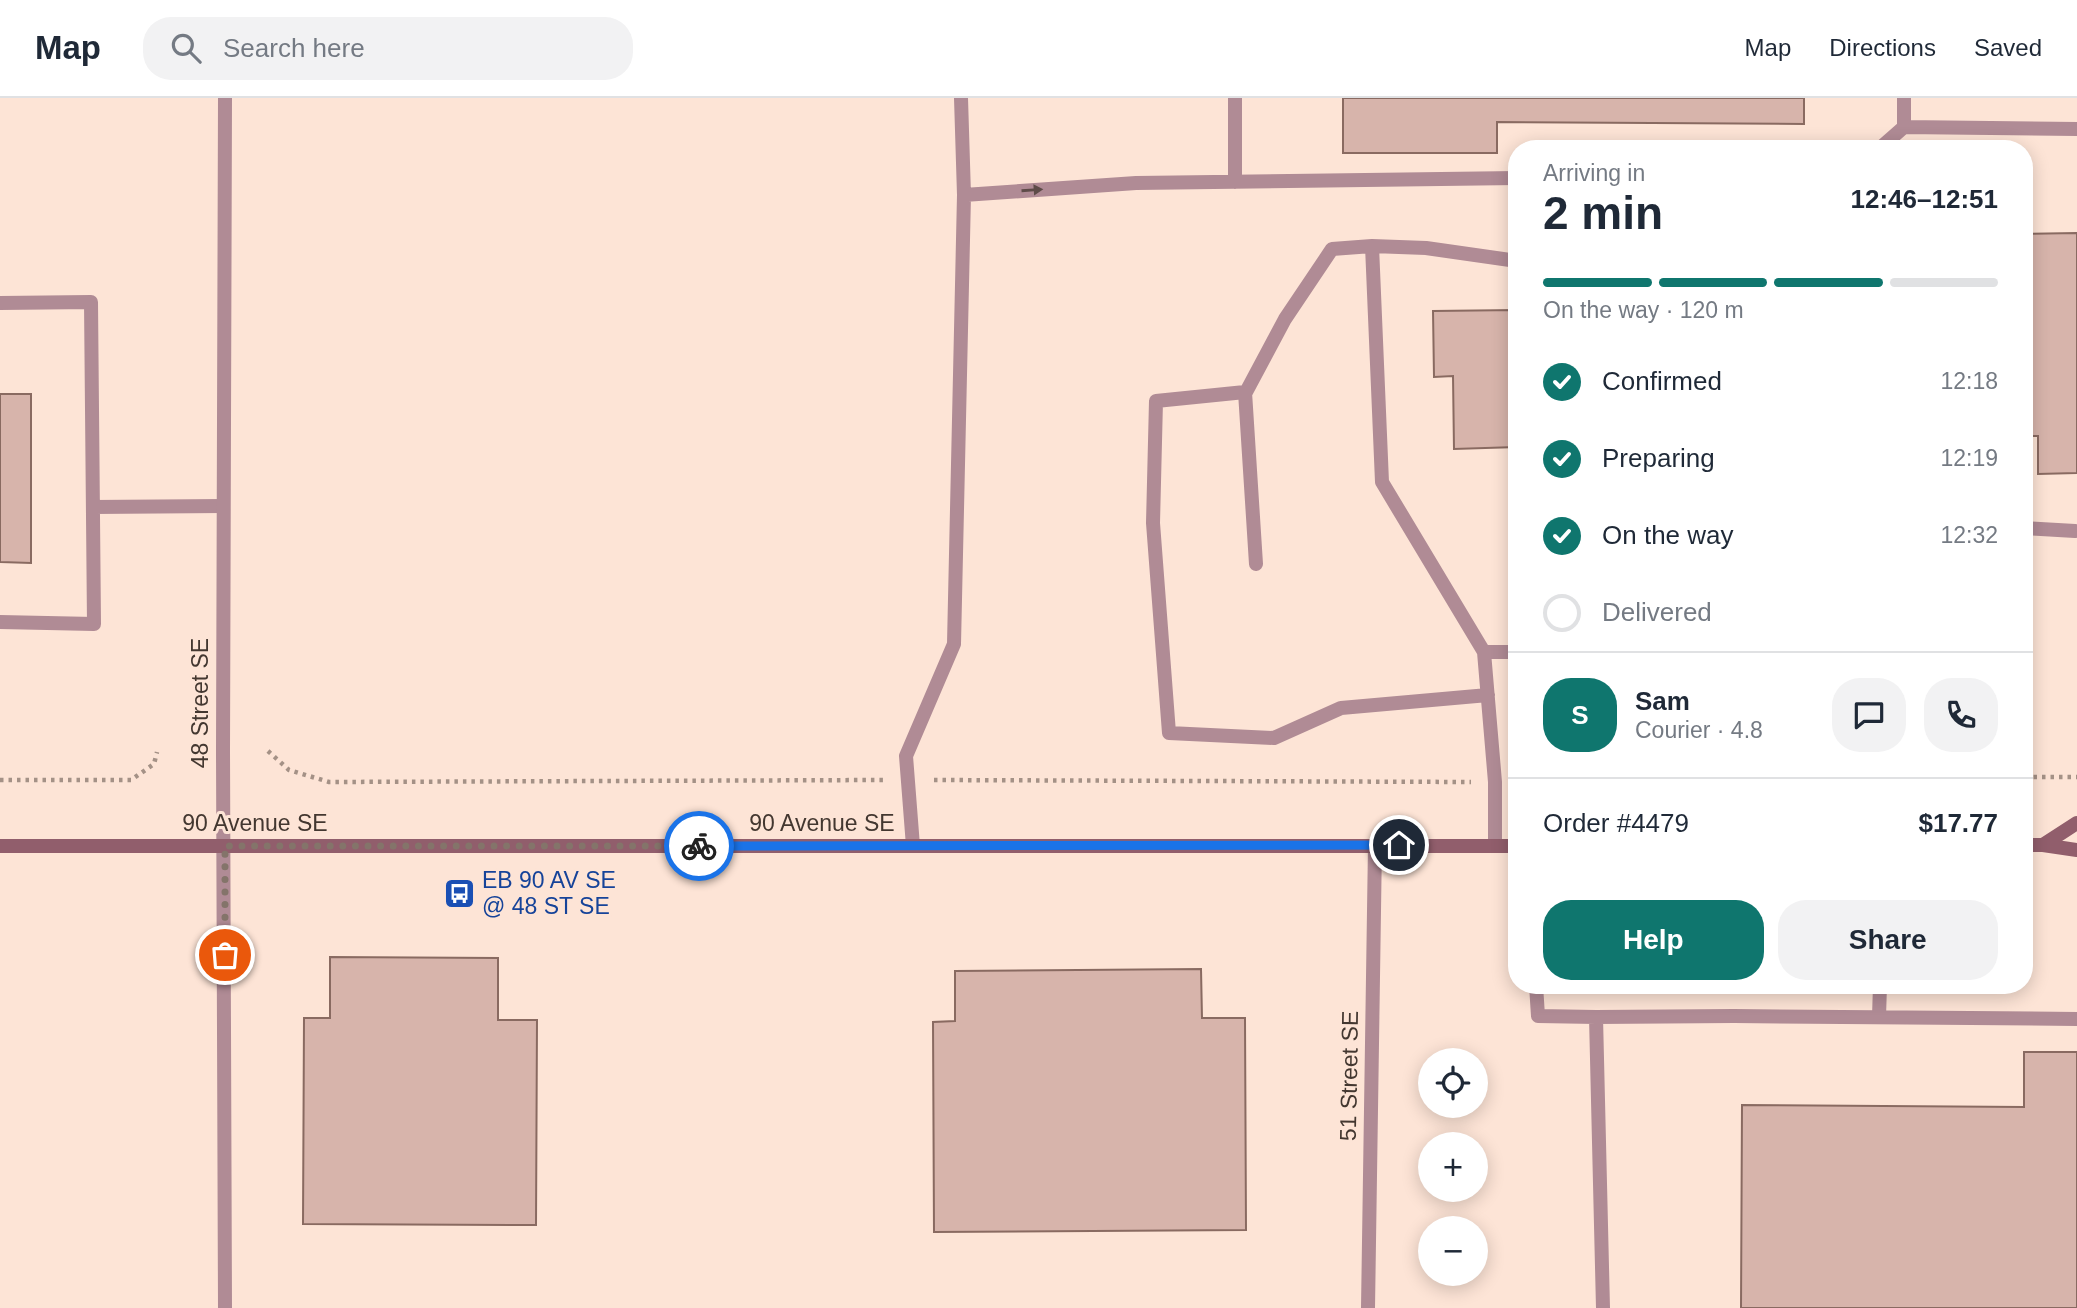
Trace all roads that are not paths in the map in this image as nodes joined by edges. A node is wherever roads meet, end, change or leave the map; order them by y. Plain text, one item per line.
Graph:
1 (225, 98) edge
2 (961, 98) edge
3 (1235, 98) edge
4 (1904, 98) edge
5 (1904, 127) junction
6 (2077, 129) edge
7 (1890, 140) edge
8 (1508, 178) edge
9 (1235, 181) junction
10 (964, 195) junction
11 (1372, 246) junction
12 (1508, 260) edge
13 (0, 303) edge
14 (1245, 394) junction
15 (223, 506) junction
16 (93, 507) junction
17 (2033, 528) edge
18 (2075, 531) dead end
19 (1256, 564) dead end
20 (0, 622) edge
21 (1484, 652) junction
22 (1508, 652) edge
23 (1488, 695) junction
24 (2077, 823) edge
25 (1374, 845) junction
26 (1495, 845) junction
27 (2033, 845) edge
28 (2043, 845) junction
29 (0, 846) edge
30 (225, 846) junction
31 (913, 846) junction
32 (1508, 846) edge
33 (2077, 850) edge
34 (1537, 994) edge
35 (1880, 994) edge
36 (1596, 1017) junction
37 (1879, 1017) junction
38 (2077, 1019) edge
39 (225, 1308) edge
40 (1368, 1308) edge
41 (1603, 1308) edge

1 - 15 street, 48 Street SE
2 - 10 street
3 - 9 street
4 - 5 street
5 - 6 street
5 - 7 street
8 - 9 street
10 -> 9 street
10 - 31 street
11 - 12 street
11 - 14 street
11 - 21 street
13 - 16 street
14 - 19 street
14 - 23 street
15 - 16 street
15 - 30 street, 48 Street SE
16 - 20 street
17 - 18 street
21 - 22 street
21 - 23 street
23 - 26 street
24 - 28 street
25 - 26 street, 90 Avenue SE
25 - 31 street, 90 Avenue SE
25 - 40 street, 51 Street SE
26 - 32 street, 90 Avenue SE
27 - 28 street
28 - 33 street
29 - 30 street, 90 Avenue SE
30 - 31 street, 90 Avenue SE
30 - 39 street, 48 Street SE
34 - 36 street
35 - 37 street
36 - 37 street
36 - 41 street
37 - 38 street

